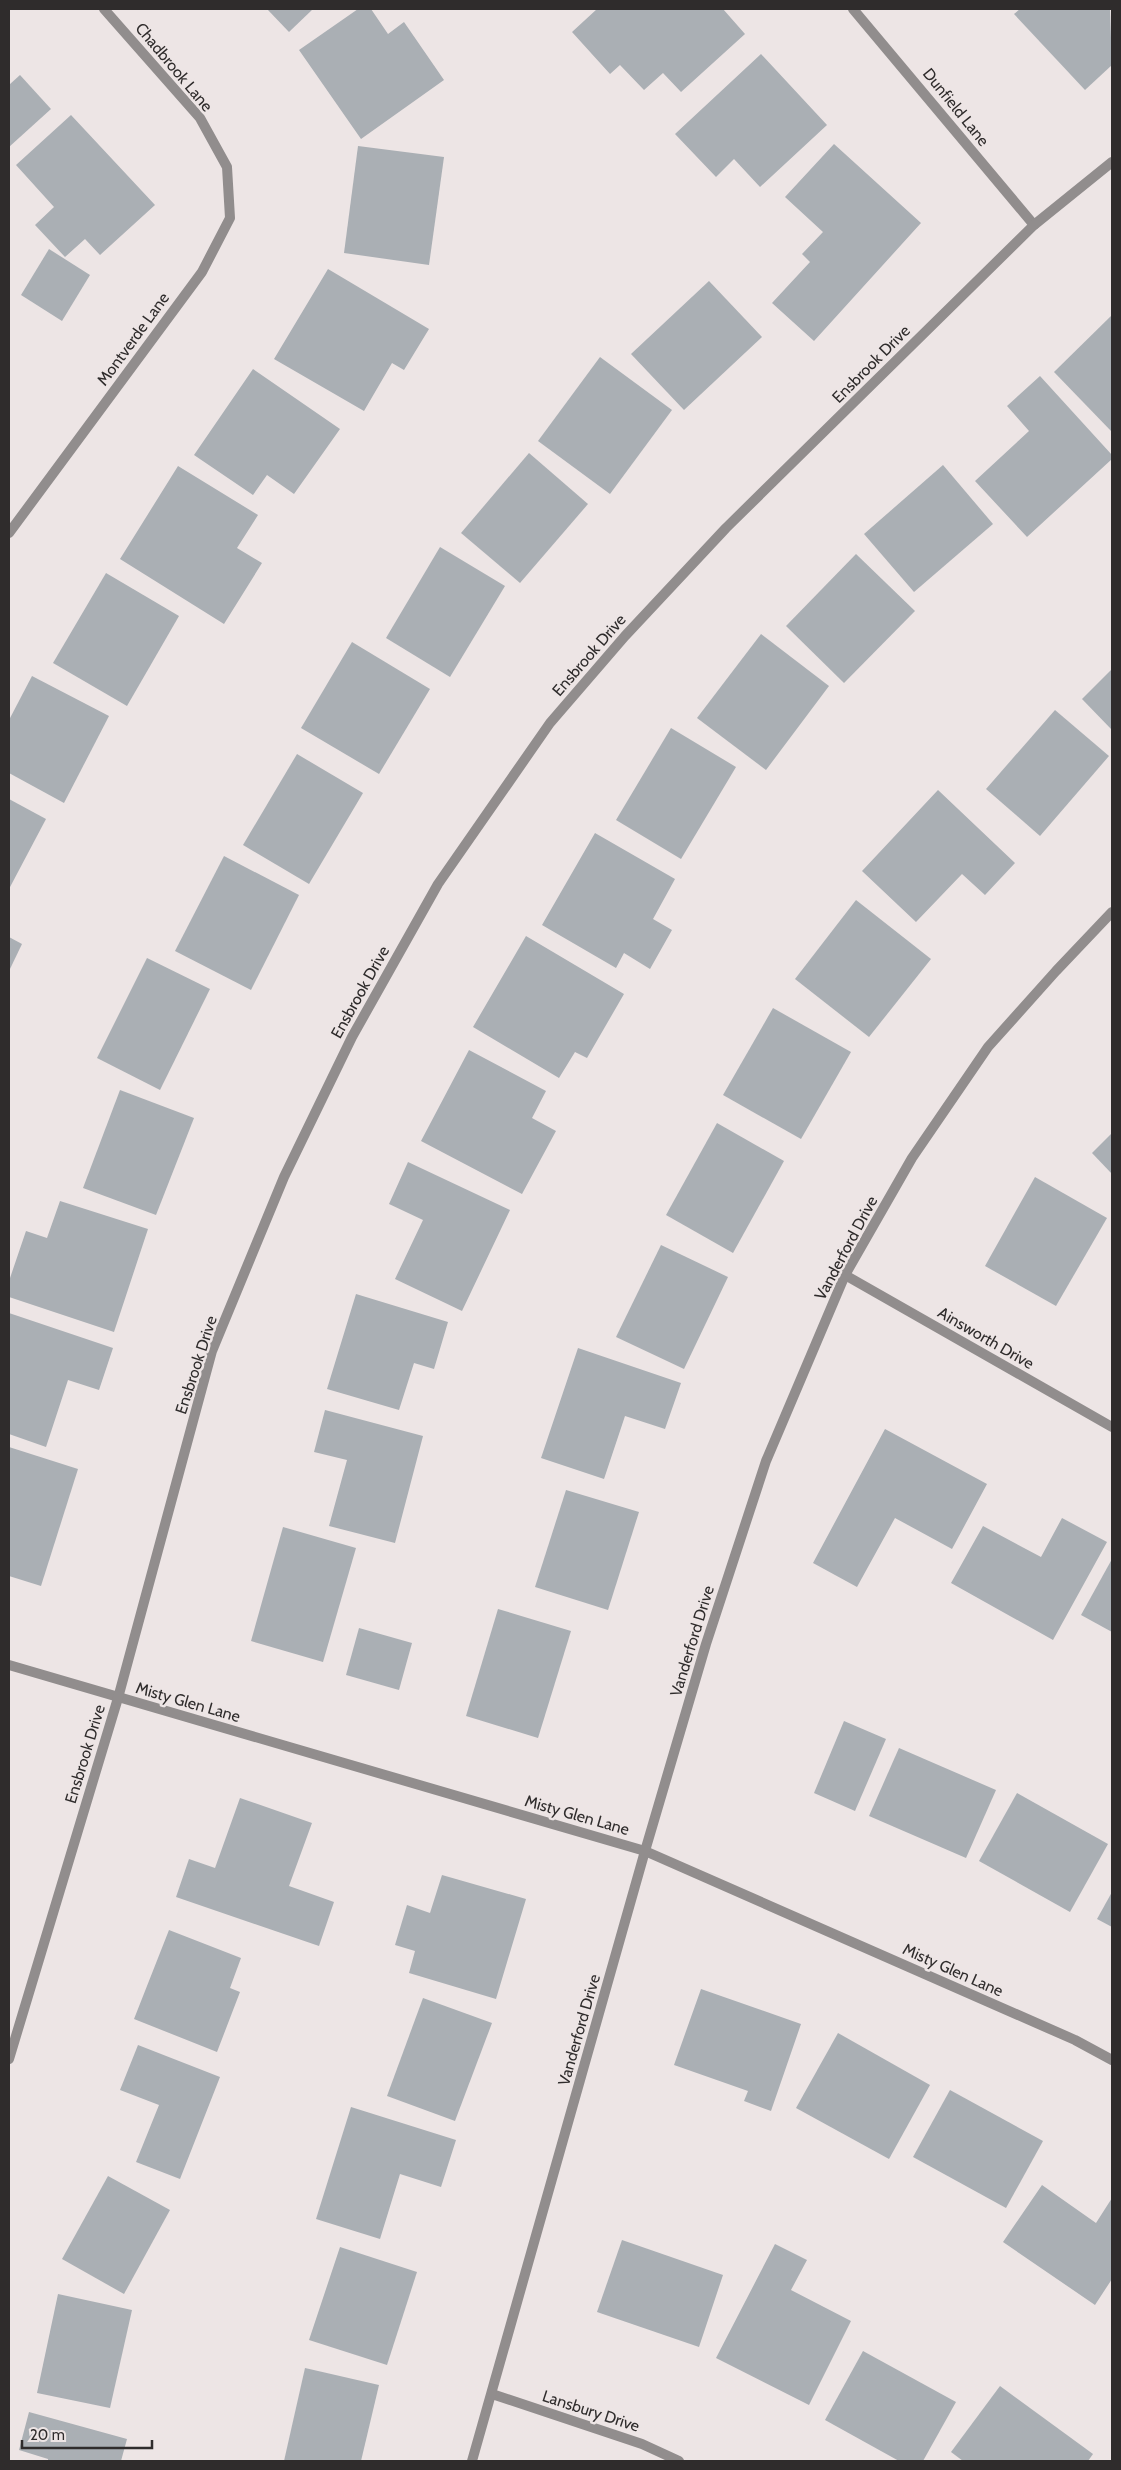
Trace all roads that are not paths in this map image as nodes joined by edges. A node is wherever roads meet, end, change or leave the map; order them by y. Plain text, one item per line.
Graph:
1 (104, 9) edge
2 (854, 9) edge
3 (216, 148) joint
4 (1112, 162) edge
5 (1034, 225) junction
6 (9, 533) edge
7 (1112, 912) edge
8 (845, 1275) junction
9 (1112, 1428) edge
10 (9, 1665) edge
11 (118, 1698) junction
12 (645, 1851) junction
13 (9, 2059) edge
14 (1112, 2060) edge
15 (492, 2394) junction
16 (472, 2461) edge
17 (679, 2461) edge

1 - 3 street, Chadbrook Lane
2 - 5 street, Dunfield Lane
3 - 6 street, Montverde Lane
4 - 5 street, Ensbrook Drive
5 - 11 street, Ensbrook Drive
7 - 8 street, Vanderford Drive
8 - 9 street, Ainsworth Drive
8 - 12 street, Vanderford Drive
10 - 11 street, Misty Glen Lane
11 - 12 street, Misty Glen Lane
11 - 13 street, Ensbrook Drive
12 - 14 street, Misty Glen Lane
12 - 15 street, Vanderford Drive
15 - 16 street, Vanderford Drive
15 - 17 street, Lansbury Drive

